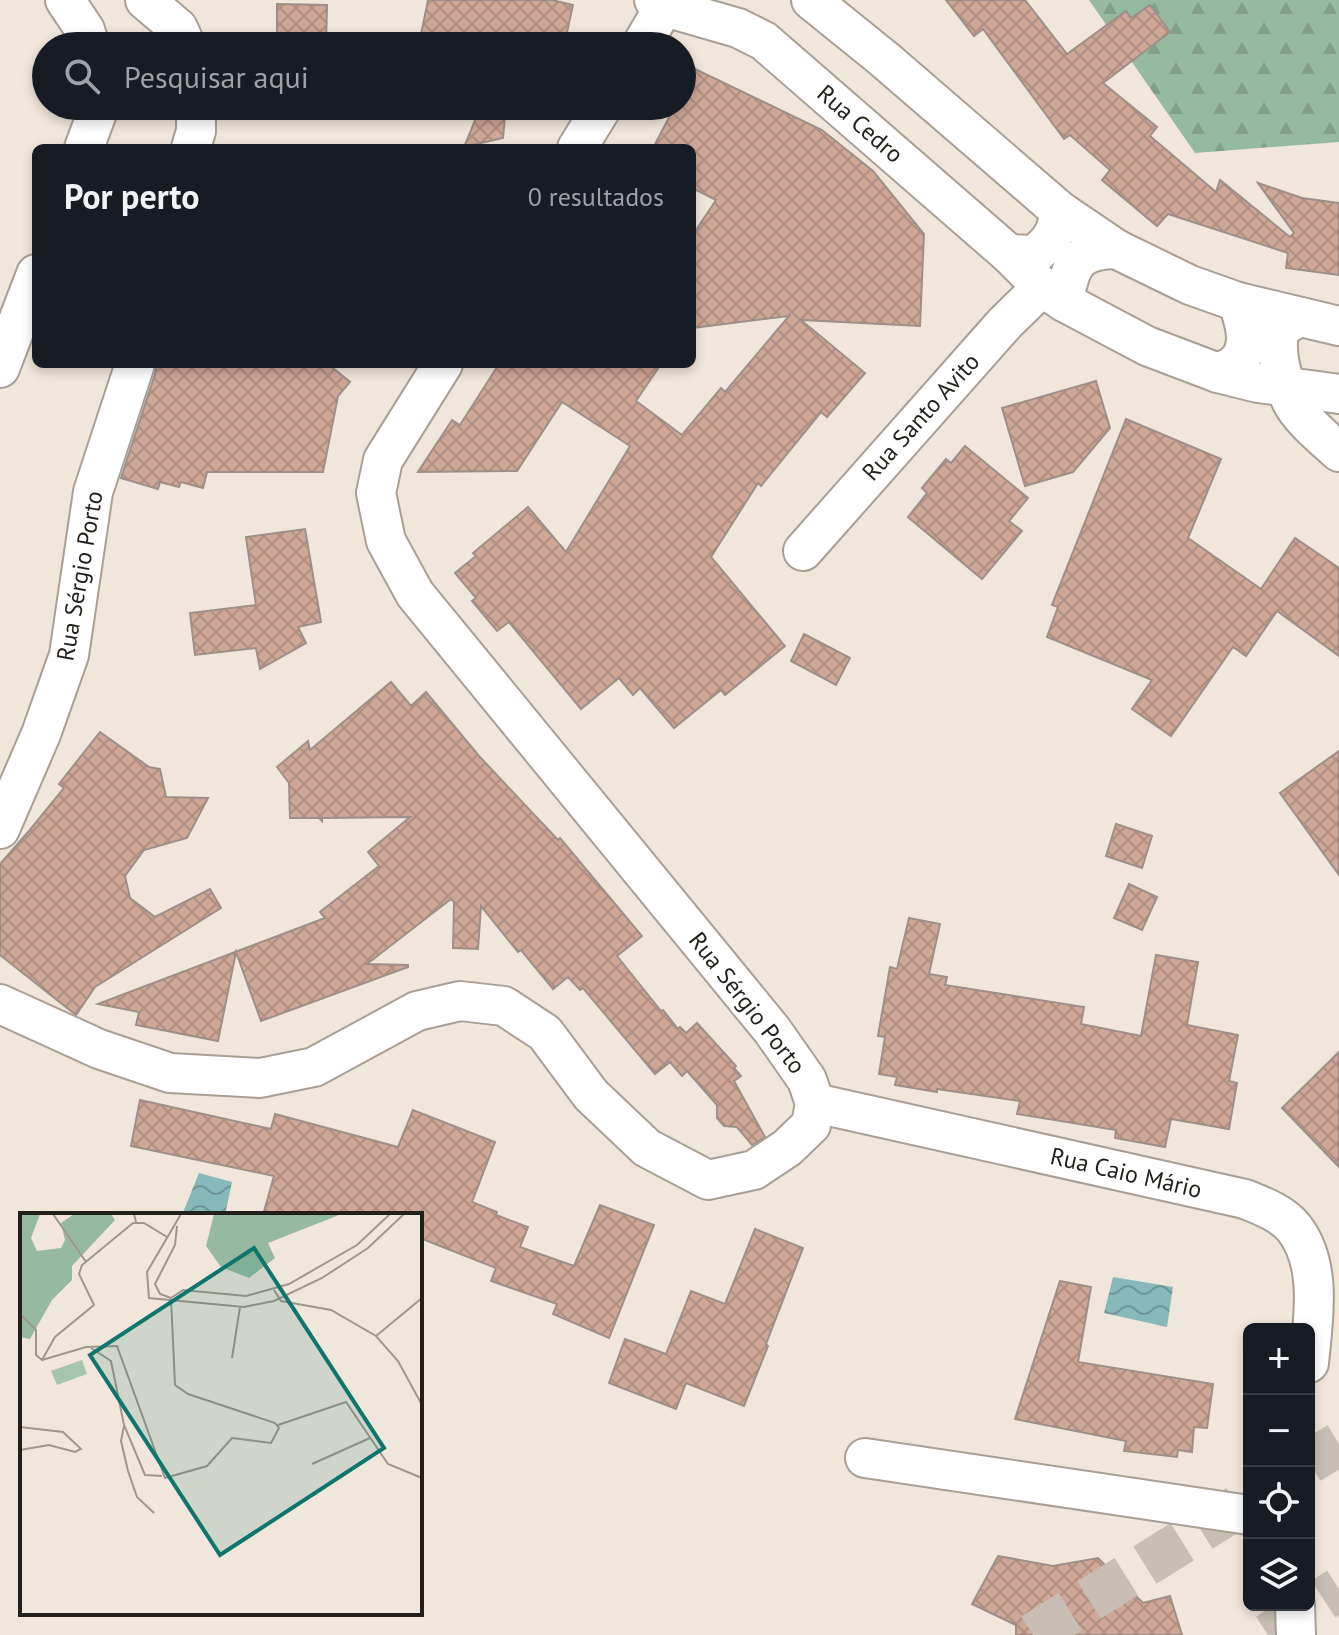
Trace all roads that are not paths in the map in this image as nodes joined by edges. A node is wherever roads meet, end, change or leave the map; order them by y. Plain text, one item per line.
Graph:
1 (65, 0) edge
2 (145, 0) edge
3 (811, 0) edge
4 (662, 2) edge
5 (86, 32) edge
6 (180, 32) edge
7 (648, 32) edge
8 (94, 120) edge
9 (196, 120) edge
10 (594, 120) edge
11 (85, 144) edge
12 (192, 144) edge
13 (579, 144) edge
14 (1060, 211) junction
15 (1116, 249) junction
16 (1009, 254) junction
17 (32, 284) edge
18 (1053, 295) junction
19 (1238, 302) junction
20 (1300, 317) junction
21 (1339, 326) edge
22 (0, 368) edge
23 (134, 368) edge
24 (440, 368) edge
25 (1218, 373) junction
26 (1286, 388) junction
27 (1339, 394) edge
28 (1339, 452) edge
29 (803, 551) dead end
30 (0, 829) edge
31 (0, 1004) edge
32 (815, 1103) junction
33 (1312, 1323) edge
34 (865, 1458) dead end
35 (1243, 1514) edge
36 (1295, 1611) edge
37 (1296, 1635) edge

1 - 5 street
2 - 6 street
3 - 14 street
4 - 7 street
4 - 16 street, Rua Cedro
8 - 11 street
9 - 12 street
10 - 13 street
14 - 15 street
14 - 16 street
15 - 18 street
15 - 19 street
16 - 18 street, Rua Cedro
17 - 22 street
18 - 25 street, Rua Cedro
18 - 29 street, Rua Santo Avito
19 - 20 street
19 - 25 street
20 - 21 street
20 - 26 street
23 - 30 street, Rua Sérgio Porto
24 - 32 street, Rua Sérgio Porto
25 - 26 street, Rua Cedro
26 - 27 street, Rua Cedro
26 - 28 street
31 - 32 street, Rua Sérgio Porto
32 - 33 street, Rua Caio Mário
34 - 35 street
36 - 37 street

